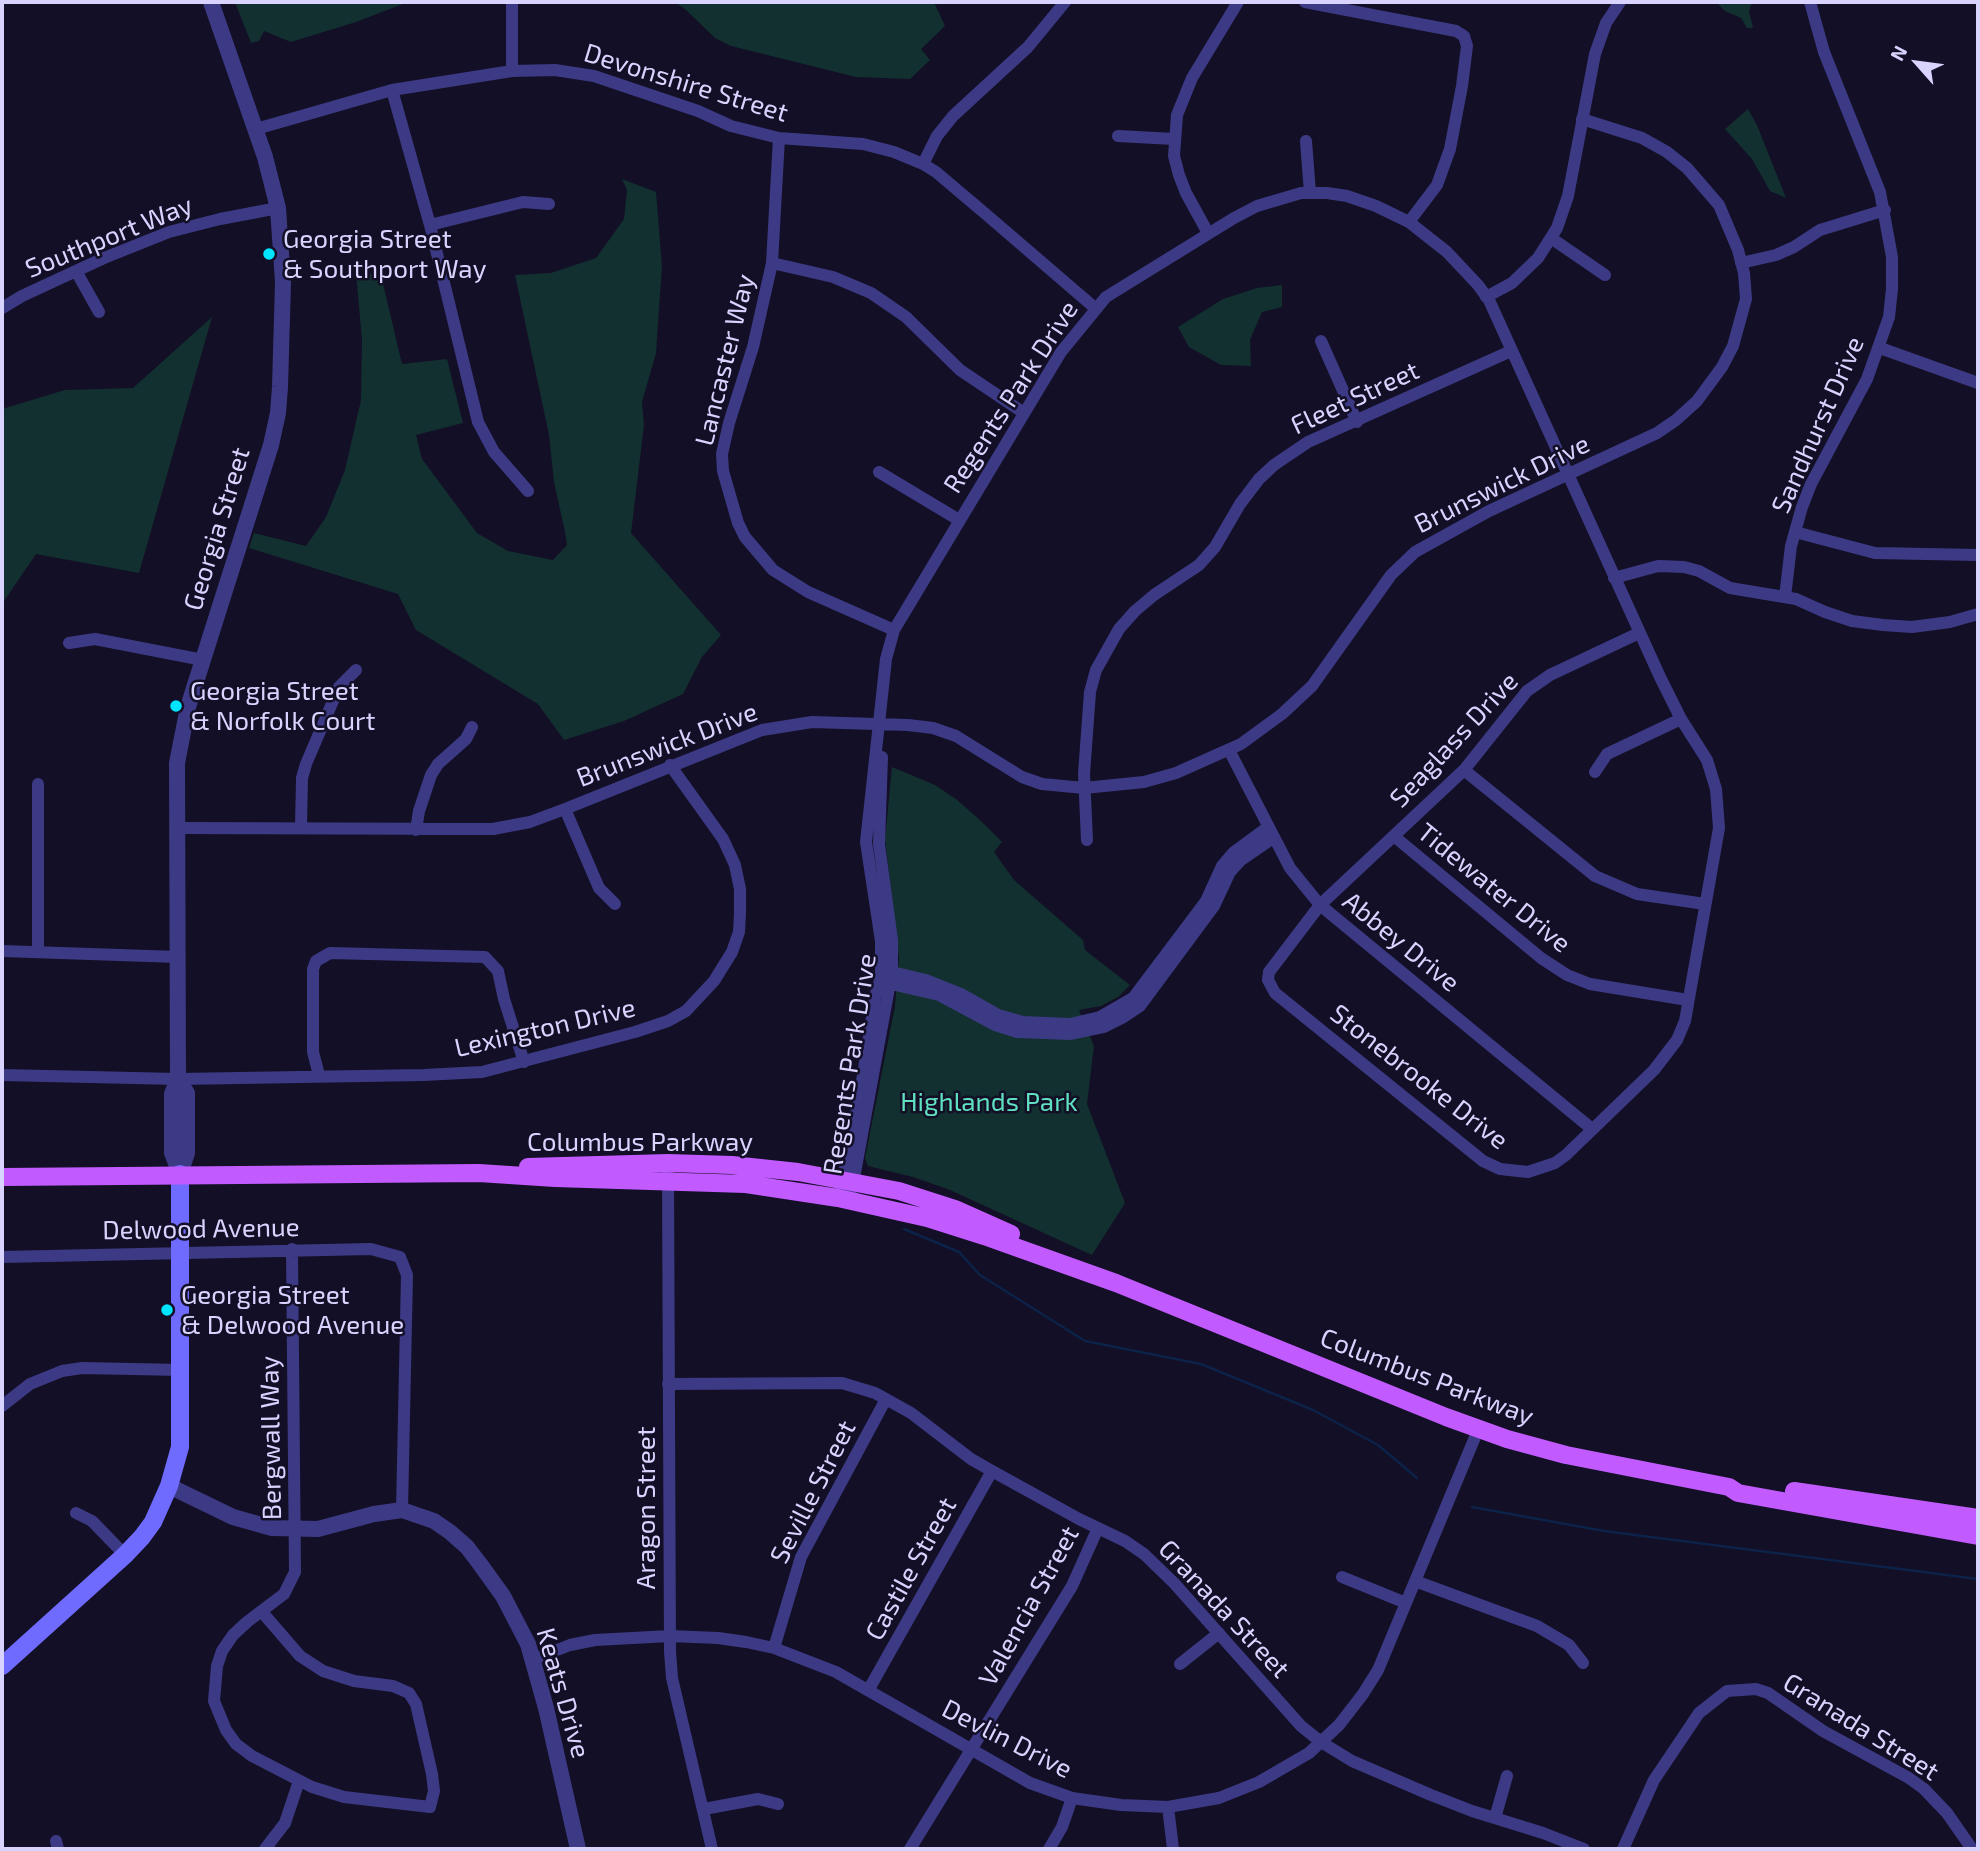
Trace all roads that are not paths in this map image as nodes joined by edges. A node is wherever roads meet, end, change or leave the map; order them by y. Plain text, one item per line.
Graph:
1 (211, 2) edge
2 (512, 2) edge
3 (1065, 2) edge
4 (1238, 2) edge
5 (1305, 2) edge
6 (1620, 2) edge
7 (1810, 2) edge
8 (512, 71) junction
9 (393, 90) junction
10 (1582, 119) junction
11 (256, 129) junction
12 (1118, 136) dead end
13 (779, 138) junction
14 (1174, 139) junction
15 (1306, 141) dead end
16 (923, 164) junction
17 (1310, 193) junction
18 (549, 204) dead end
19 (278, 208) junction
20 (1885, 210) junction
21 (1409, 222) junction
22 (430, 225) junction
23 (1208, 233) junction
24 (1551, 238) junction
25 (772, 263) junction
26 (1741, 263) junction
27 (76, 271) junction
28 (1605, 275) dead end
29 (1486, 297) junction
30 (1095, 308) junction
31 (2, 309) edge
32 (99, 312) dead end
33 (1321, 341) dead end
34 (1880, 348) junction
35 (1511, 351) junction
36 (1978, 383) edge
37 (1024, 413) junction
38 (1357, 422) junction
39 (879, 472) dead end
40 (1567, 475) junction
41 (528, 491) dead end
42 (959, 520) junction
43 (1795, 532) junction
44 (1978, 555) edge
45 (1614, 578) junction
46 (1785, 597) junction
47 (1978, 614) edge
48 (894, 630) junction
49 (1639, 633) junction
50 (69, 643) dead end
51 (203, 660) junction
52 (356, 670) dead end
53 (1681, 719) junction
54 (880, 725) junction
55 (472, 727) dead end
56 (1229, 750) junction
57 (670, 765) junction
58 (1464, 770) junction
59 (1595, 772) dead end
60 (38, 784) dead end
61 (1084, 788) junction
62 (565, 809) junction
63 (301, 827) junction
64 (177, 828) junction
65 (416, 830) junction
66 (1270, 833) junction
67 (1395, 837) junction
68 (1087, 840) dead end
69 (615, 904) dead end
70 (1705, 904) junction
71 (1320, 905) junction
72 (2, 951) edge
73 (38, 951) junction
74 (178, 957) junction
75 (888, 978) junction
76 (1688, 1000) junction
77 (524, 1062) junction
78 (2, 1075) edge
79 (319, 1075) junction
80 (178, 1079) junction
81 (1592, 1129) junction
82 (668, 1171) junction
83 (180, 1174) junction
84 (2, 1177) edge
85 (848, 1181) junction
86 (844, 1199) junction
87 (292, 1250) junction
88 (180, 1254) junction
89 (2, 1256) edge
90 (1116, 1283) junction
91 (182, 1370) junction
92 (668, 1384) junction
93 (886, 1399) junction
94 (2, 1406) edge
95 (1478, 1430) junction
96 (992, 1471) junction
97 (169, 1486) junction
98 (1729, 1487) junction
99 (401, 1510) junction
100 (76, 1513) dead end
101 (1978, 1518) edge
102 (1098, 1528) junction
103 (294, 1530) junction
104 (1978, 1536) edge
105 (125, 1555) junction
106 (1342, 1577) dead end
107 (1415, 1581) junction
108 (1406, 1603) junction
109 (262, 1612) junction
110 (1219, 1633) junction
111 (670, 1636) junction
112 (774, 1648) junction
113 (534, 1659) junction
114 (1583, 1663) dead end
115 (1180, 1664) dead end
116 (2, 1666) edge
117 (869, 1689) junction
118 (1321, 1742) junction
119 (972, 1749) junction
120 (1507, 1776) dead end
121 (299, 1780) junction
122 (1072, 1798) junction
123 (778, 1804) dead end
124 (1168, 1807) junction
125 (704, 1809) junction
126 (1496, 1818) junction
127 (265, 1849) edge
128 (578, 1849) edge
129 (712, 1849) edge
130 (910, 1849) edge
131 (1049, 1849) edge
132 (1173, 1849) edge
133 (1584, 1849) edge
134 (1623, 1849) edge
135 (1972, 1849) edge

1 - 11 street, Georgia Street
2 - 8 street
3 - 16 street
4 - 14 street
5 - 21 street
6 - 10 street
7 - 20 street, Sandhurst Drive
8 - 9 street, Devonshire Street
8 - 13 street, Devonshire Street
9 - 11 street, Devonshire Street
9 - 22 street
10 - 24 street
10 - 26 street, Brunswick Drive
11 - 19 street, Georgia Street
12 - 14 street
13 - 16 street, Devonshire Street
13 - 25 street, Lancaster Way
14 - 23 street
15 - 17 street
16 - 30 street, Devonshire Street
17 - 21 street, Regents Park Drive
17 - 23 street, Regents Park Drive
18 - 22 street
19 - 27 street, Southport Way
19 - 51 street, Georgia Street
20 - 26 street
20 - 34 street, Sandhurst Drive
21 - 29 street, Regents Park Drive
22 - 41 street
23 - 30 street, Regents Park Drive
24 - 28 street
24 - 29 street
25 - 37 street
25 - 48 street, Lancaster Way
26 - 40 street, Brunswick Drive
27 - 31 street, Southport Way
27 - 32 street
29 - 35 street, Regents Park Drive
30 - 37 street, Regents Park Drive
33 - 38 street
34 - 36 street
34 - 43 street, Sandhurst Drive
35 - 38 street, Fleet Street
35 - 40 street, Regents Park Drive
37 - 42 street, Regents Park Drive
38 - 61 street, Fleet Street
39 - 42 street
40 - 45 street, Regents Park Drive
40 - 56 street, Brunswick Drive
42 - 48 street, Regents Park Drive
43 - 44 street
43 - 46 street, Sandhurst Drive
45 - 46 street
45 - 49 street, Stonebrooke Drive
46 - 47 street
48 - 54 street, Regents Park Drive
49 - 53 street, Stonebrooke Drive
49 - 58 street, Seaglass Drive
50 - 51 street
51 - 64 street, Georgia Street
52 - 63 street
53 - 59 street
53 - 70 street, Stonebrooke Drive
54 - 57 street, Brunswick Drive
54 - 61 street, Brunswick Drive
54 - 75 street, Regents Park Drive
55 - 65 street
56 - 61 street, Brunswick Drive
56 - 66 street, Abbey Drive
57 - 62 street, Brunswick Drive
57 - 77 street, Lexington Drive
58 - 67 street, Seaglass Drive
58 - 70 street
60 - 73 street
61 - 68 street, Fleet Street
62 - 65 street, Brunswick Drive
62 - 69 street
63 - 64 street, Brunswick Drive
63 - 65 street, Brunswick Drive
64 - 74 street, Georgia Street
66 - 71 street, Abbey Drive
66 - 75 street
67 - 71 street, Seaglass Drive
67 - 76 street, Tidewater Drive
70 - 76 street, Stonebrooke Drive
71 - 81 street, Abbey Drive
71 - 81 street, Stonebrooke Drive
72 - 73 street
73 - 74 street
74 - 80 street, Georgia Street
75 - 85 street, Regents Park Drive
76 - 81 street, Stonebrooke Drive
77 - 79 street, Lexington Drive
77 - 79 street
78 - 80 street, Lexington Drive
79 - 80 street, Lexington Drive
80 - 83 street, Georgia Street
82 - 83 main road, Columbus Parkway
82 - 85 main road, Columbus Parkway
82 - 86 main road, Columbus Parkway
82 - 92 street, Aragon Street
83 - 84 main road, Columbus Parkway
83 - 88 main road, Georgia Street
85 - 86 street, Regents Park Drive
85 - 90 main road, Columbus Parkway
86 - 90 main road, Columbus Parkway
87 - 88 street, Delwood Avenue
87 - 99 street, Delwood Avenue
87 - 103 street, Bergwall Way
88 - 89 street, Delwood Avenue
88 - 91 main road, Georgia Street
90 - 95 main road, Columbus Parkway
91 - 94 street
91 - 97 main road, Georgia Street
92 - 93 street, Granada Street
92 - 111 street, Aragon Street
93 - 96 street, Granada Street
93 - 112 street, Seville Street
95 - 98 main road, Columbus Parkway
95 - 107 street, Devlin Drive
96 - 102 street, Granada Street
96 - 117 street, Castile Street
97 - 103 street, Keats Drive
97 - 105 main road, Georgia Street
98 - 101 main road, Columbus Parkway
98 - 104 main road, Columbus Parkway
99 - 103 street, Keats Drive
99 - 113 street, Keats Drive
100 - 105 street
102 - 110 street, Granada Street
102 - 119 street, Valencia Street
103 - 109 street, Bergwall Way
105 - 116 main road, Georgia Street
106 - 108 street
107 - 108 street, Devlin Drive
107 - 114 street
108 - 118 street, Devlin Drive
109 - 121 street, Bergwall Way
109 - 121 street, Bergwall Way
110 - 115 street
110 - 118 street, Granada Street
111 - 112 street, Devlin Drive
111 - 113 street, Devlin Drive
111 - 125 street, Aragon Street
112 - 117 street, Devlin Drive
113 - 128 street, Keats Drive
117 - 119 street, Devlin Drive
118 - 124 street, Devlin Drive
118 - 126 street, Granada Street
119 - 122 street, Devlin Drive
119 - 130 street, Valencia Street
120 - 126 street
121 - 127 street
122 - 124 street, Devlin Drive
122 - 131 street
123 - 125 street
124 - 132 street
125 - 129 street, Aragon Street
126 - 133 street, Granada Street
134 - 135 street, Granada Street

